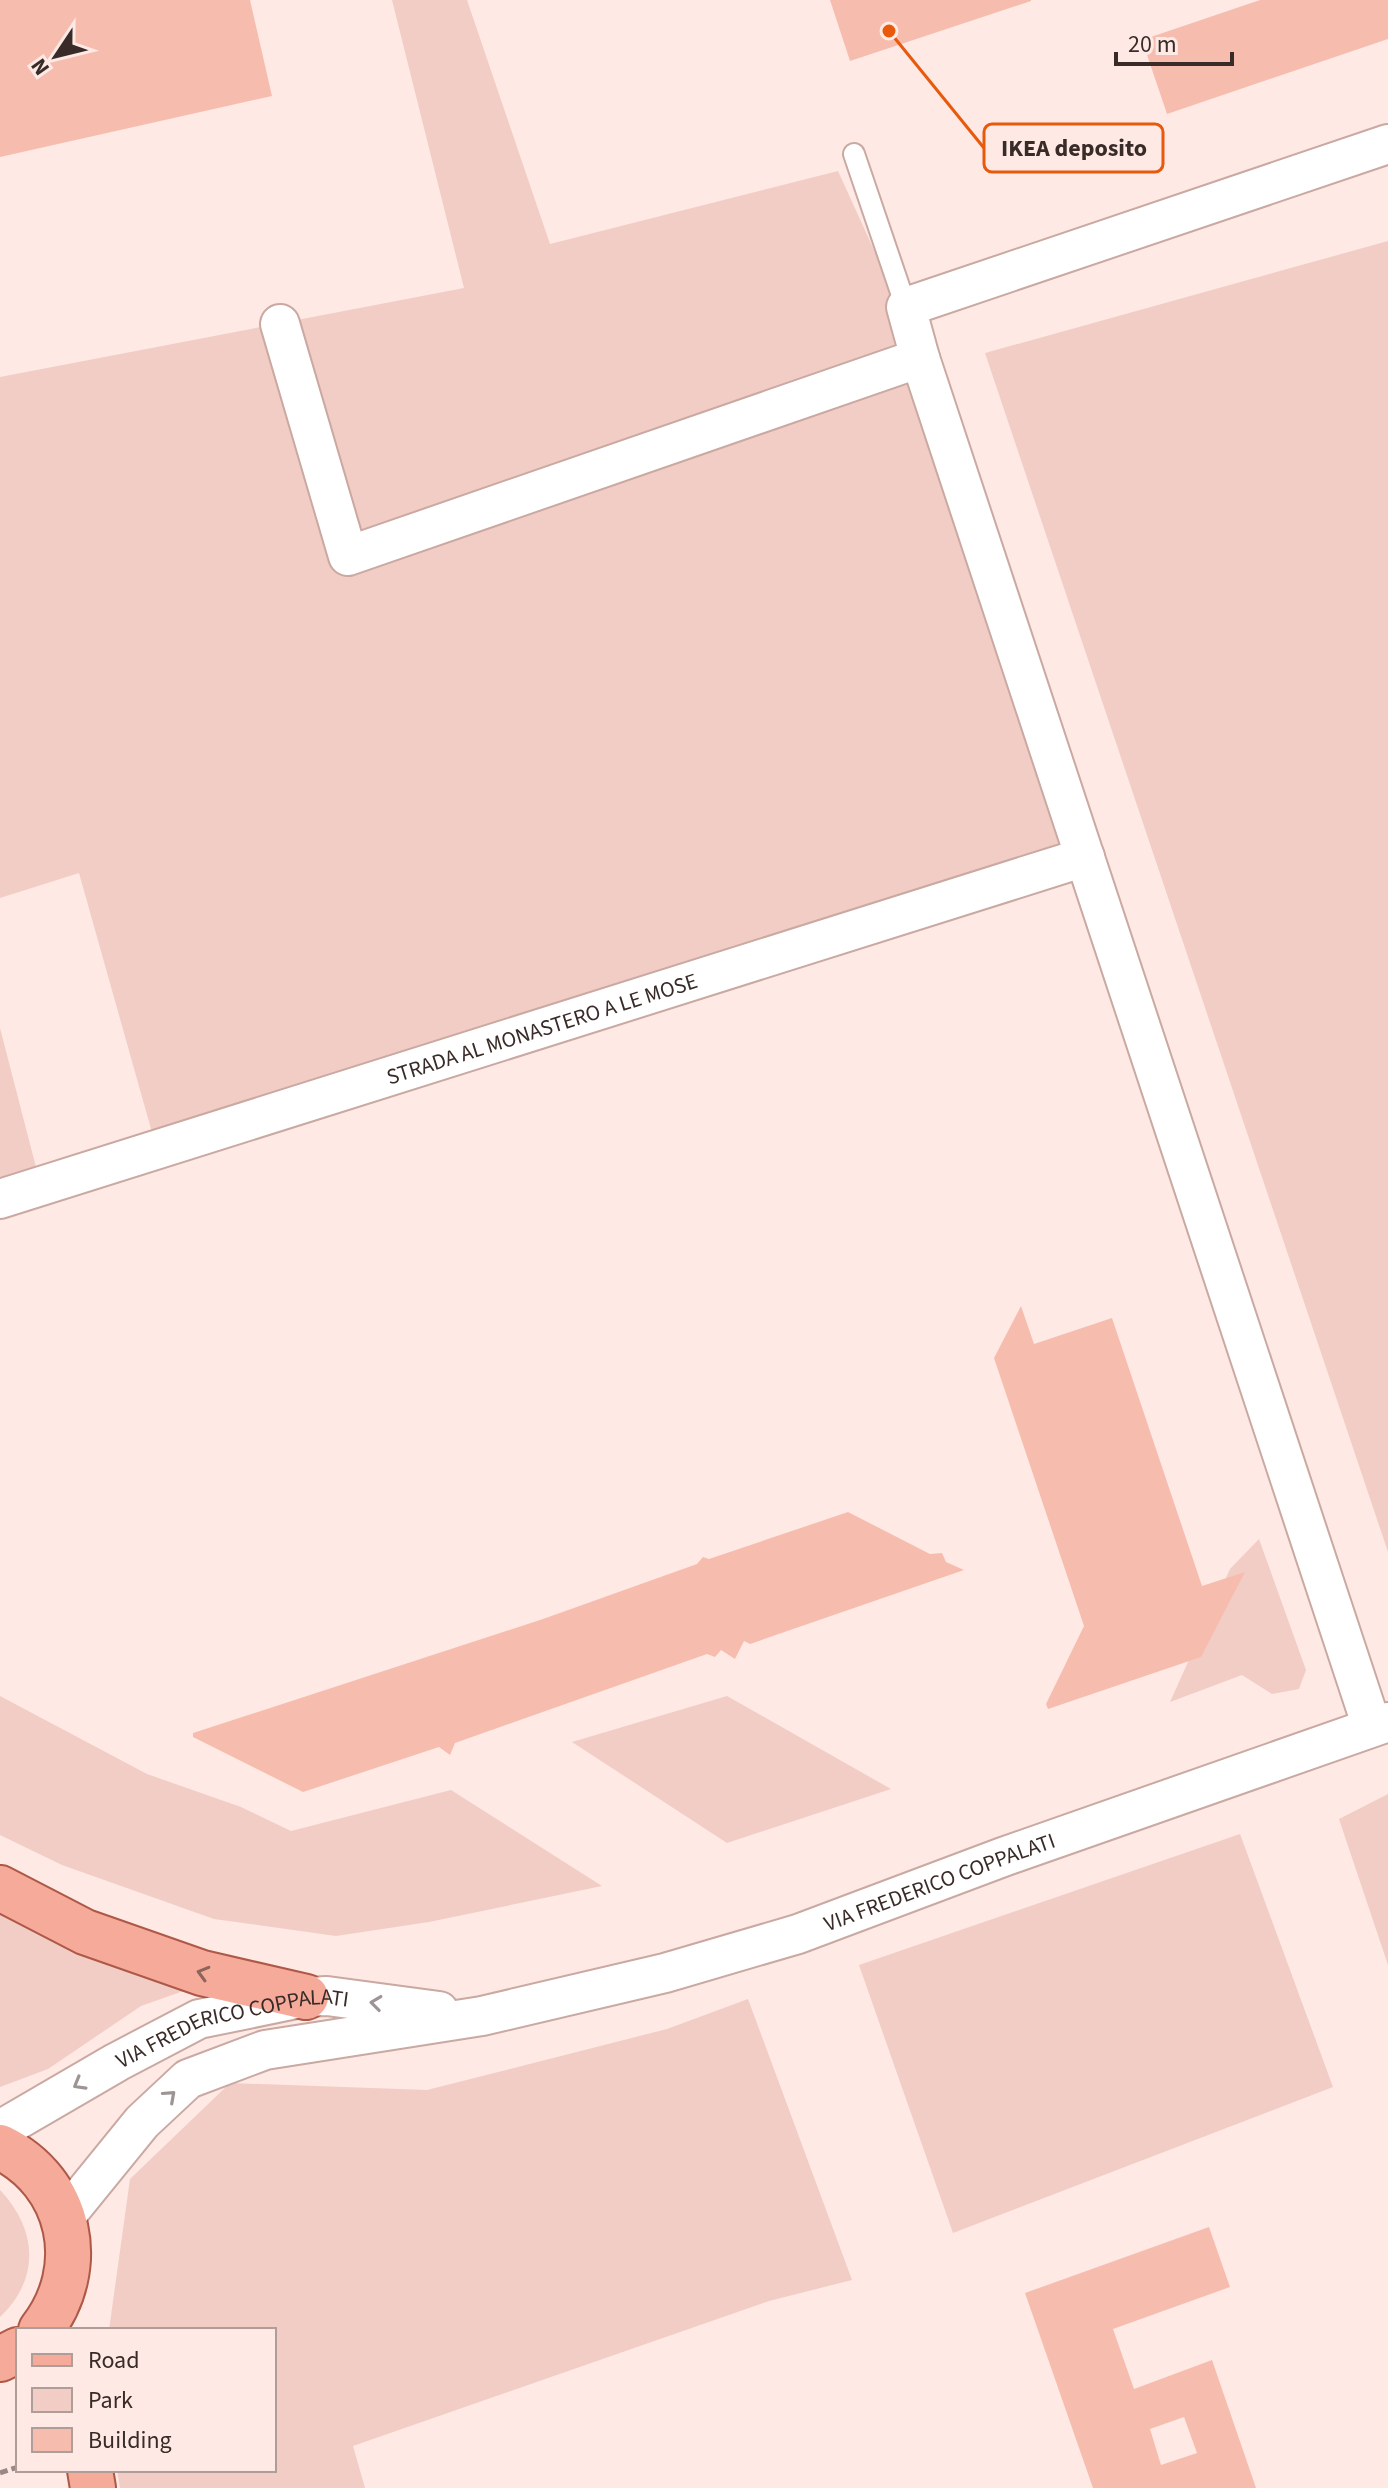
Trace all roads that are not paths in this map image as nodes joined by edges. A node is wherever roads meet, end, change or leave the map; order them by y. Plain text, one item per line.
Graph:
1 (1388, 144) edge
2 (854, 154) dead end
3 (906, 307) junction
4 (280, 324) dead end
5 (920, 358) junction
6 (1085, 857) junction
7 (0, 1199) edge
8 (1380, 1725) edge
9 (0, 1888) edge
10 (306, 1997) junction
11 (482, 2016) junction
12 (0, 2130) edge
13 (0, 2147) edge
14 (64, 2218) junction
15 (57, 2318) edge

1 - 3 street
2 - 3 lane
3 - 5 street
4 - 5 street
5 - 6 street
6 - 7 street, STRADA AL MONASTERO A LE MOSE
6 - 8 street
8 - 11 street, VIA FREDERICO COPPALATI
10 -> 9 main road
11 -> 10 street, VIA FREDERICO COPPALATI
10 -> 12 street, VIA FREDERICO COPPALATI
14 -> 11 street, VIA FREDERICO COPPALATI
13 - 14 main road
14 - 15 main road

